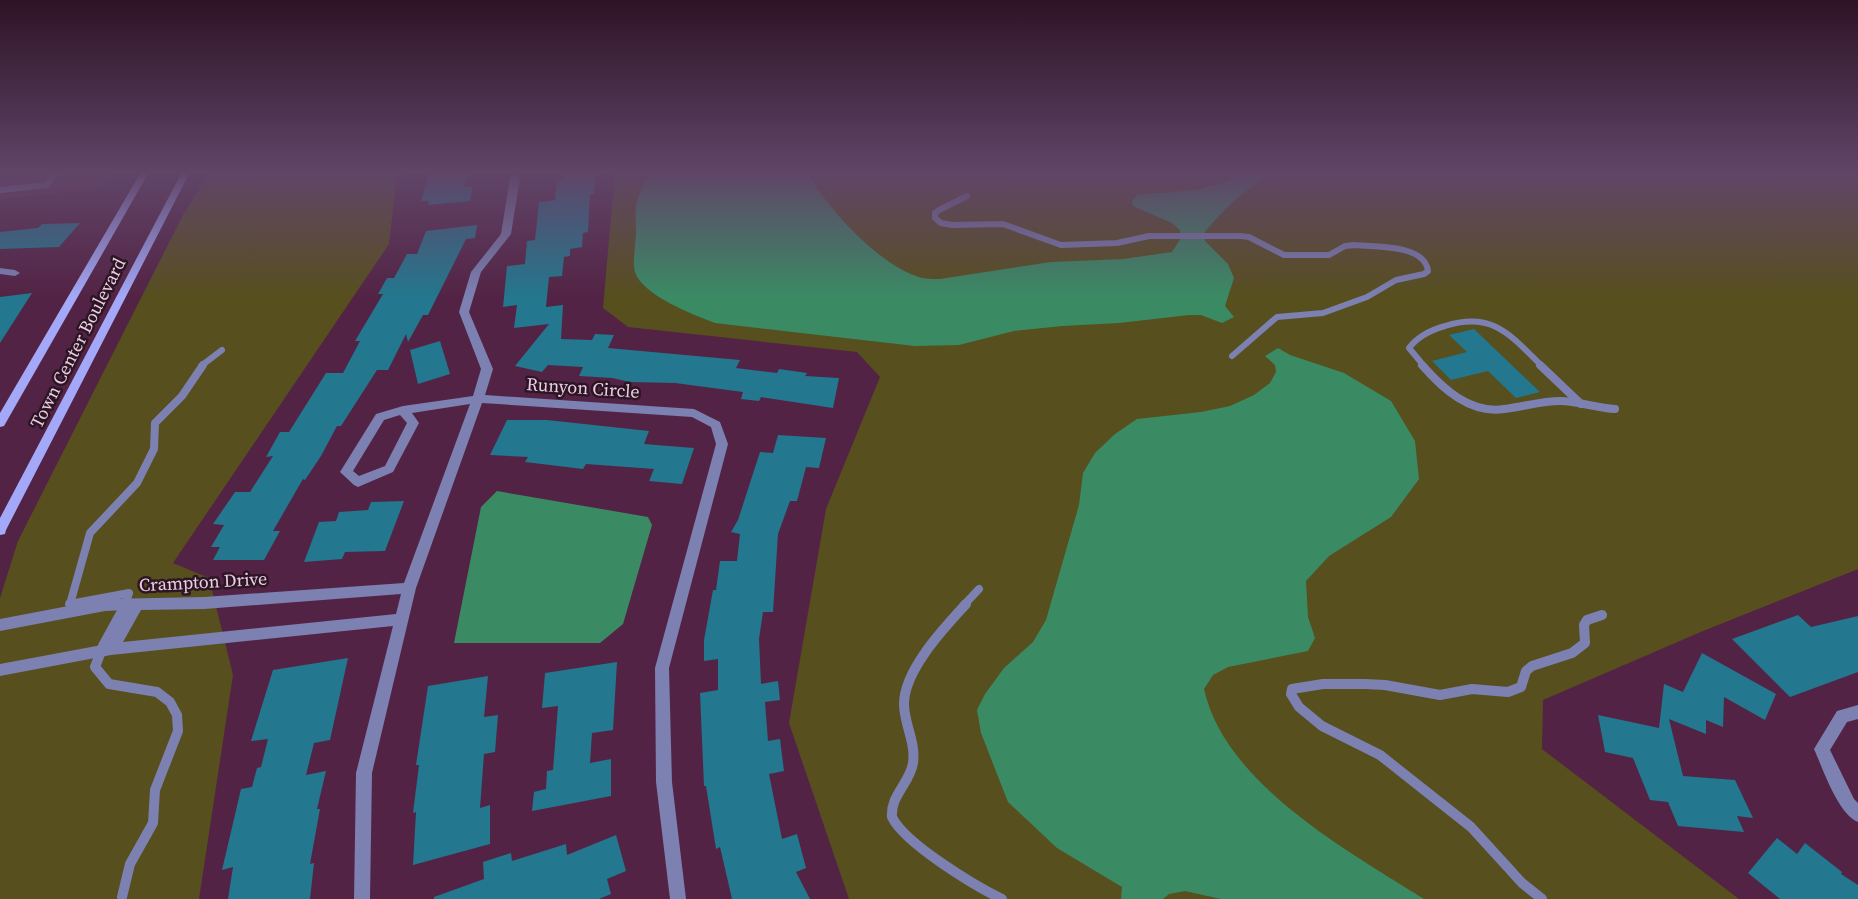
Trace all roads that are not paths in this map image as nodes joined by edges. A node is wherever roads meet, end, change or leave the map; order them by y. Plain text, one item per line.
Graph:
1 (121, 214) edge
2 (164, 214) edge
3 (509, 214) edge
4 (935, 214) edge
5 (0, 271) edge
6 (15, 273) dead end
7 (222, 350) dead end
8 (1232, 356) dead end
9 (478, 399) junction
10 (1581, 404) junction
11 (1615, 409) dead end
12 (403, 411) junction
13 (0, 423) edge
14 (0, 530) edge
15 (409, 588) junction
16 (979, 589) dead end
17 (131, 605) junction
18 (1602, 615) dead end
19 (401, 619) junction
20 (0, 625) edge
21 (106, 650) junction
22 (0, 670) edge
23 (1858, 712) edge
24 (1858, 814) edge
25 (122, 897) dead end
26 (362, 899) edge
27 (678, 899) edge
28 (1002, 899) edge
29 (1542, 899) edge

1 - 13 main road, Town Center Boulevard
2 - 14 main road, Town Center Boulevard
3 - 9 street
4 - 8 lane
5 - 6 street
7 - 17 lane
9 - 12 street, Runyon Circle
9 - 15 street
9 - 27 street, Runyon Circle
10 - 10 lane
10 - 11 lane
12 - 12 street, Runyon Circle
15 - 17 street, Crampton Drive
15 - 19 street
16 - 28 lane
17 - 20 street, Crampton Drive
17 - 21 street
18 - 29 lane
19 - 21 street
19 - 26 street
21 - 22 street
21 - 25 lane
23 - 24 street

